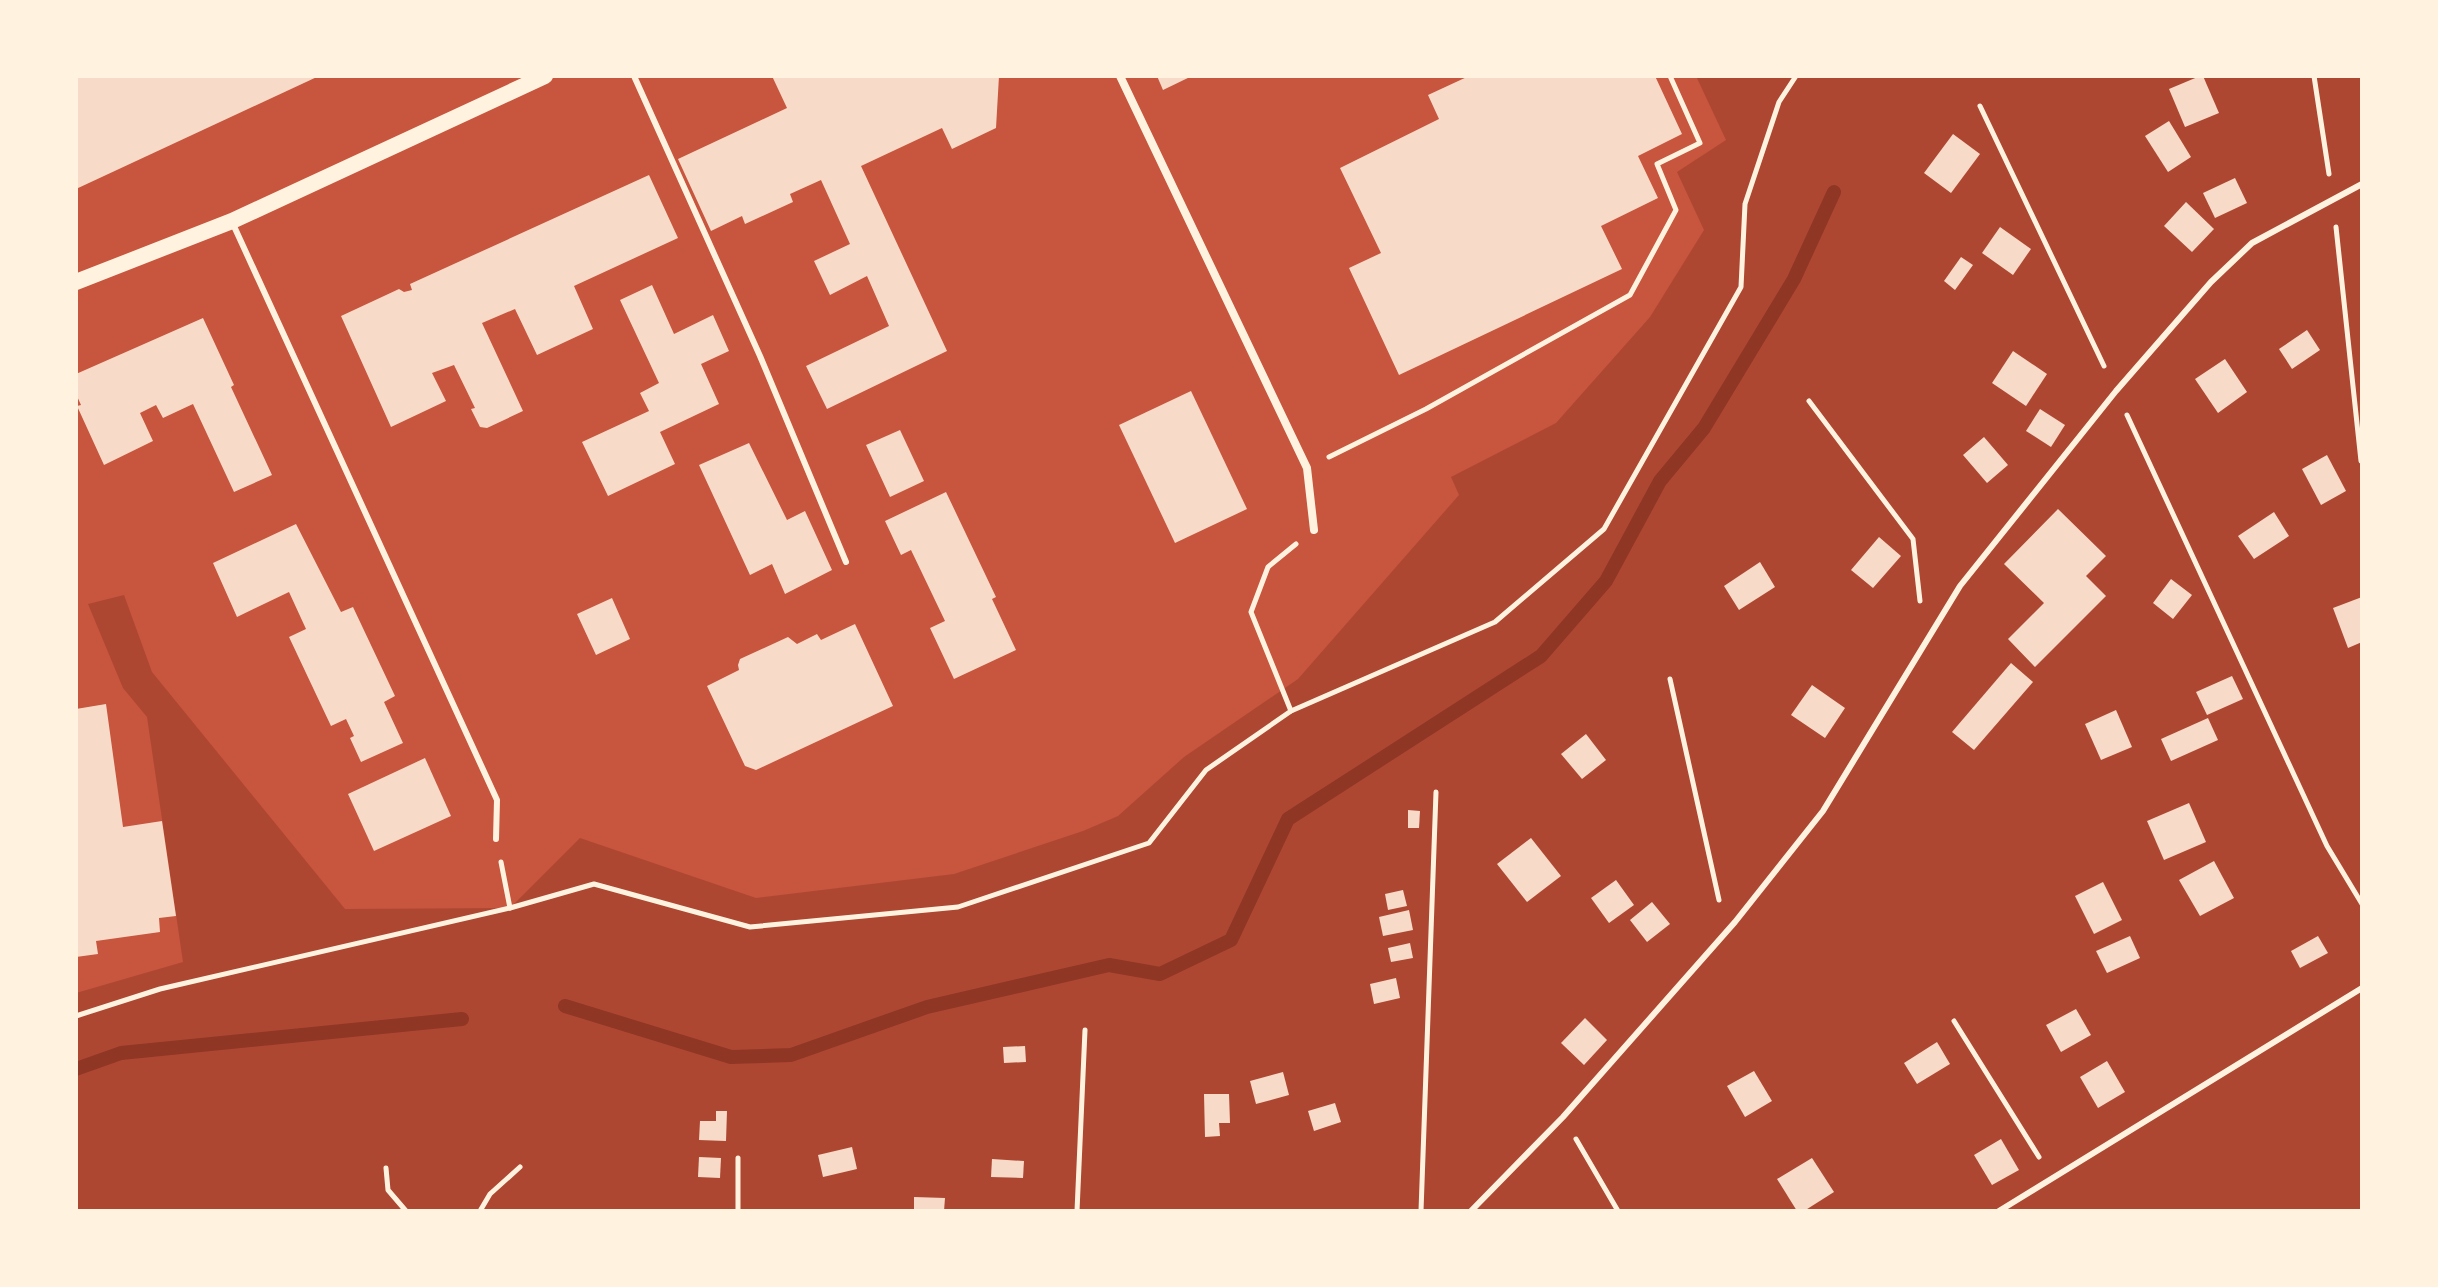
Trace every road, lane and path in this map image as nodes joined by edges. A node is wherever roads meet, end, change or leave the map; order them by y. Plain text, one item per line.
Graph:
1 (545, 76) edge
2 (634, 76) edge
3 (1120, 76) edge
4 (1670, 76) edge
5 (1796, 76) edge
6 (2314, 76) edge
7 (1980, 106) dead end
8 (2362, 184) edge
9 (2333, 198) junction
10 (232, 221) junction
11 (76, 282) edge
12 (2116, 391) junction
13 (1809, 401) dead end
14 (2361, 461) edge
15 (1307, 468) junction
16 (1314, 530) joint
17 (846, 562) dead end
18 (1925, 642) junction
19 (1670, 679) dead end
20 (1291, 711) junction
21 (1436, 792) dead end
22 (496, 839) joint
23 (2362, 904) edge
24 (510, 908) junction
25 (1727, 932) junction
26 (2362, 988) edge
27 (76, 1016) edge
28 (1954, 1021) dead end
29 (1085, 1030) dead end
30 (1563, 1117) junction
31 (738, 1158) dead end
32 (520, 1167) dead end
33 (386, 1168) dead end
34 (2052, 1178) junction
35 (406, 1211) edge
36 (480, 1211) edge
37 (738, 1211) edge
38 (1077, 1211) edge
39 (1421, 1211) edge
40 (1471, 1211) edge
41 (1618, 1211) edge
42 (1999, 1211) edge

1 - 10 main road
2 - 17 lane
3 - 15 street
4 - 15 path
5 - 20 path
6 - 9 path
7 - 12 path
8 - 9 lane
9 - 12 lane
9 - 14 path
10 - 11 main road
10 - 22 lane
12 - 18 lane
12 - 23 path
13 - 18 path
15 - 16 street
16 - 20 path
18 - 25 lane
19 - 25 path
20 - 24 path
21 - 39 path
22 - 24 path
24 - 27 path
25 - 30 lane
26 - 34 lane
28 - 34 path
29 - 38 path
30 - 40 lane
30 - 41 path
31 - 37 path
32 - 36 path
33 - 35 path
34 - 42 lane

